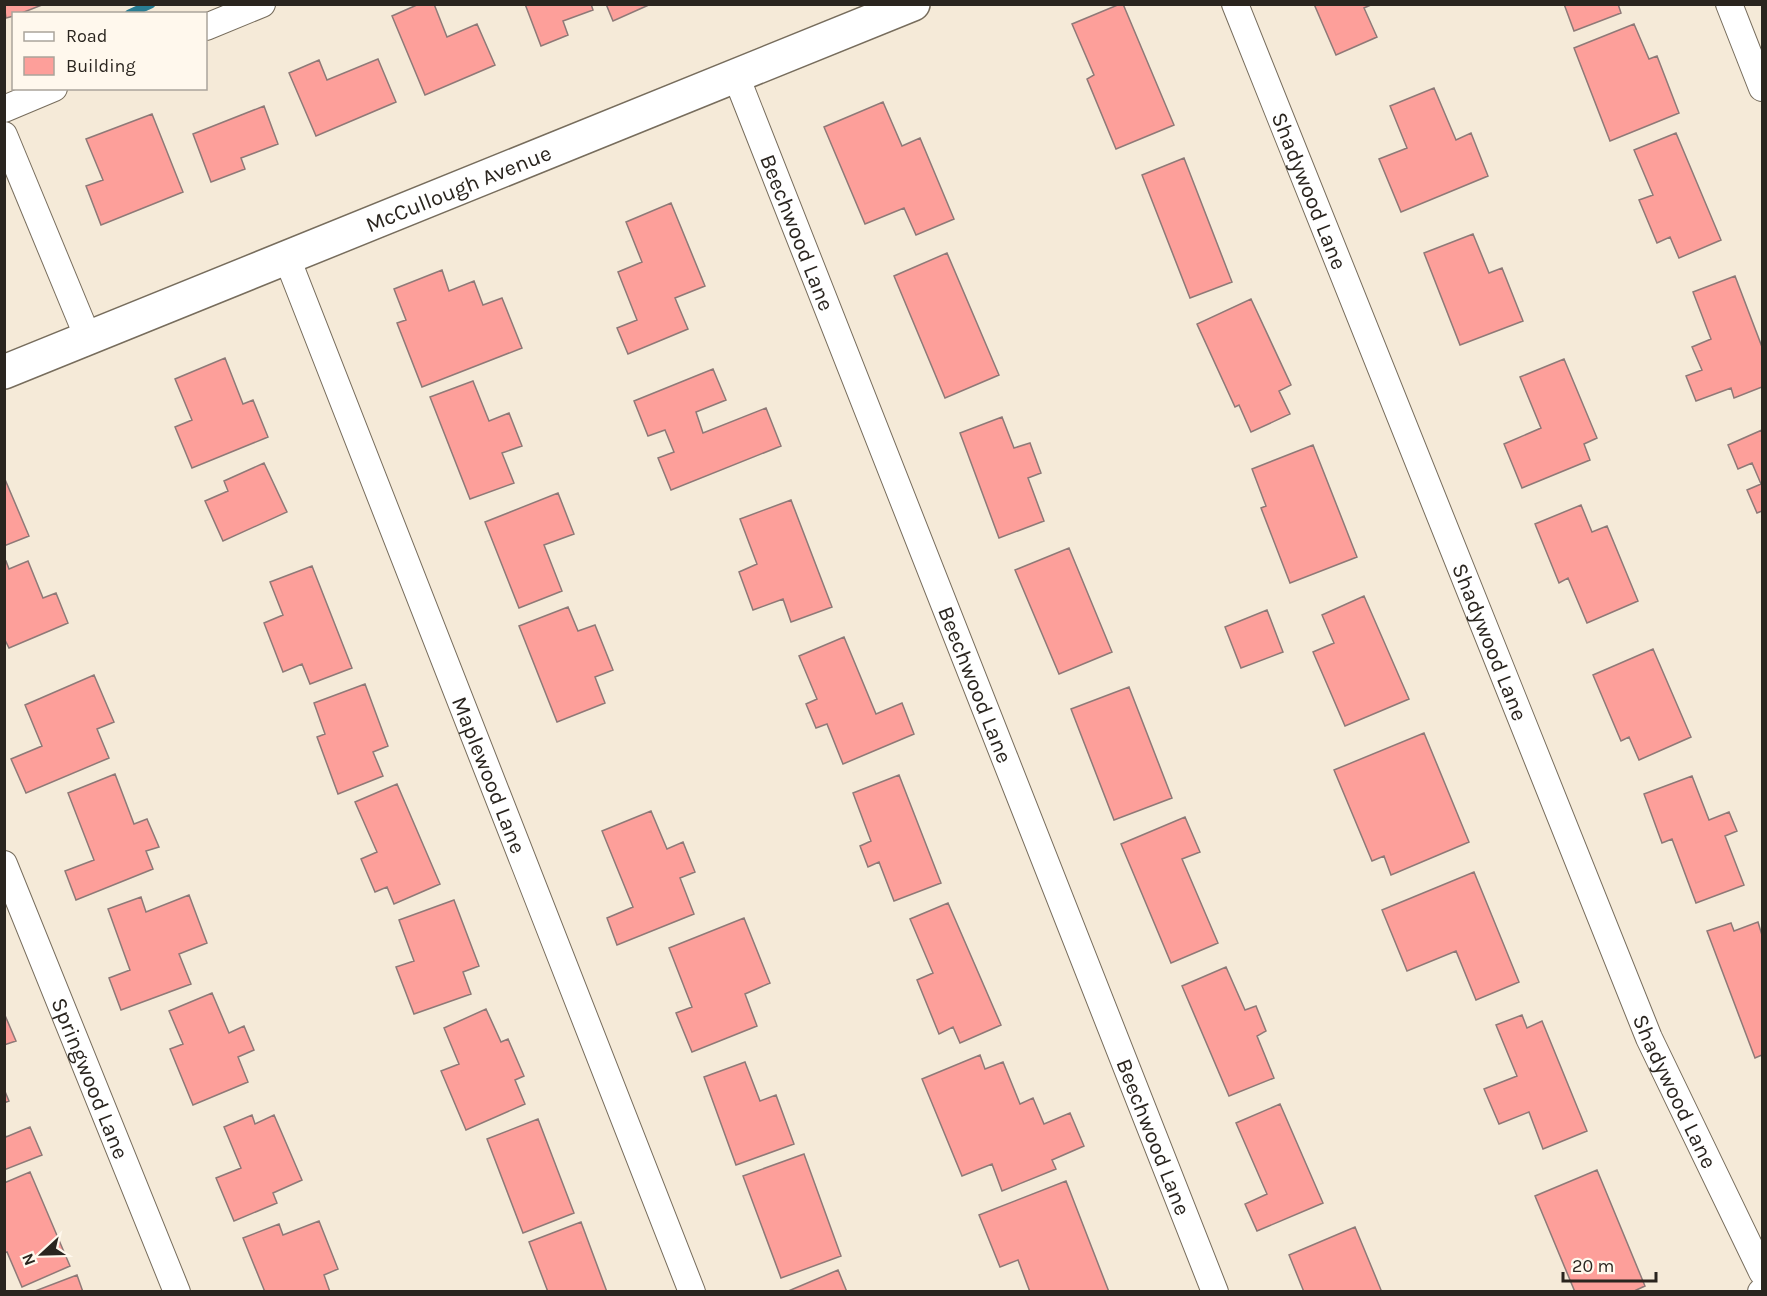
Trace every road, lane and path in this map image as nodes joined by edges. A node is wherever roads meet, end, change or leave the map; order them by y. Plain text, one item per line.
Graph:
1 (262, 4) edge
2 (913, 4) edge
3 (1235, 4) edge
4 (1729, 4) edge
5 (207, 27) edge
6 (736, 76) junction
7 (1762, 88) edge
8 (49, 90) edge
9 (4, 109) edge
10 (4, 135) edge
11 (287, 258) junction
12 (88, 338) junction
13 (4, 372) edge
14 (4, 864) edge
15 (1762, 1272) edge
16 (177, 1292) edge
17 (692, 1292) edge
18 (1215, 1292) edge

1 - 5 street
2 - 6 main road, McCullough Avenue
3 - 15 street, Shadywood Lane
4 - 7 street
6 - 11 main road, McCullough Avenue
6 - 18 street, Beechwood Lane
8 - 9 street
10 - 12 street
11 - 12 main road, McCullough Avenue
11 - 17 street, Maplewood Lane
12 - 13 main road, McCullough Avenue
14 - 16 street, Springwood Lane

